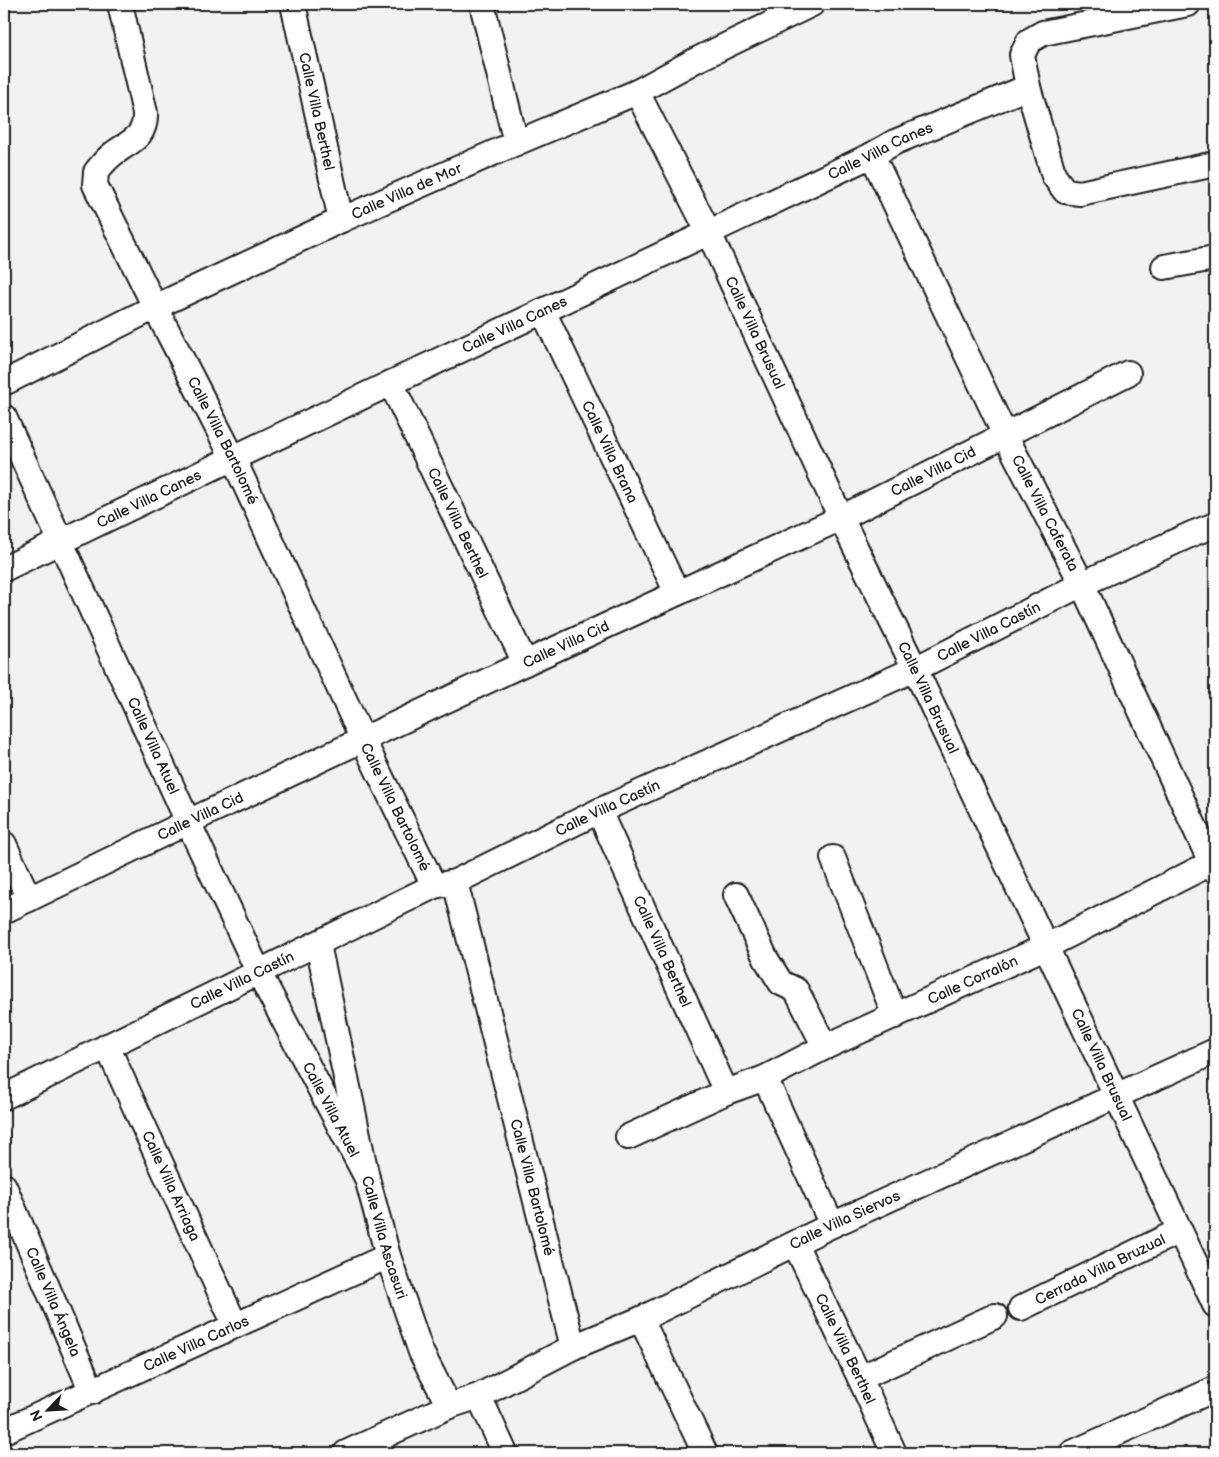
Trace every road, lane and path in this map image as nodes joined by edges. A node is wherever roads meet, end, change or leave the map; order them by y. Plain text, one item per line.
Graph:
1 (120, 4) edge
2 (293, 4) edge
3 (482, 4) edge
4 (812, 4) edge
5 (1188, 4) edge
6 (1028, 87) junction
7 (637, 92) junction
8 (516, 143) junction
9 (872, 155) junction
10 (1215, 164) edge
11 (341, 220) junction
12 (709, 233) junction
13 (1215, 258) edge
14 (1164, 267) dead end
15 (155, 307) junction
16 (544, 311) junction
17 (1128, 373) dead end
18 (4, 383) edge
19 (391, 383) junction
20 (4, 417) edge
21 (1005, 435) junction
22 (233, 458) junction
23 (841, 518) junction
24 (1215, 525) edge
25 (61, 541) junction
26 (4, 568) edge
27 (1082, 584) junction
28 (677, 593) junction
29 (525, 663) junction
30 (915, 669) junction
31 (364, 740) junction
32 (598, 811) junction
33 (188, 822) junction
34 (4, 844) edge
35 (833, 858) dead end
36 (1214, 865) edge
37 (444, 884) junction
38 (736, 895) dead end
39 (30, 899) junction
40 (4, 911) edge
41 (318, 944) junction
42 (1045, 947) junction
43 (259, 973) junction
44 (895, 1016) junction
45 (106, 1046) junction
46 (826, 1047) junction
47 (1215, 1051) edge
48 (765, 1078) junction
49 (726, 1092) junction
50 (4, 1097) edge
51 (1116, 1097) junction
52 (628, 1137) dead end
53 (367, 1178) junction
54 (4, 1186) edge
55 (832, 1225) junction
56 (1179, 1231) junction
57 (795, 1244) junction
58 (388, 1256) junction
59 (1215, 1305) edge
60 (1021, 1308) dead end
61 (995, 1316) dead end
62 (641, 1319) junction
63 (235, 1325) junction
64 (573, 1347) junction
65 (860, 1378) junction
66 (1215, 1389) edge
67 (92, 1392) junction
68 (479, 1396) junction
69 (449, 1406) junction
70 (4, 1432) edge
71 (346, 1453) edge
72 (505, 1453) edge
73 (705, 1453) edge
74 (894, 1453) edge
75 (1072, 1453) edge

1 - 15 street, Calle Villa Bartolomé
2 - 11 street, Calle Villa Berthel
3 - 8 street
4 - 7 street, Calle Villa de Mor
5 - 6 street
6 - 9 street, Calle Villa Canes
6 - 10 street
7 - 8 street, Calle Villa de Mor
7 - 12 street, Calle Villa Brusual
8 - 11 street, Calle Villa de Mor
9 - 12 street, Calle Villa Canes
9 - 21 street, Calle Villa Caferata
11 - 15 street, Calle Villa de Mor
12 - 16 street, Calle Villa Canes
12 - 23 street, Calle Villa Brusual
13 - 14 street
15 - 18 street, Calle Villa de Mor
15 - 22 street, Calle Villa Bartolomé
16 - 19 street, Calle Villa Canes
16 - 28 street, Calle Villa Brana
17 - 21 street, Calle Villa Cid
19 - 22 street, Calle Villa Canes
19 - 29 street, Calle Villa Berthel
20 - 25 street, Calle Villa Atuel
21 - 23 street, Calle Villa Cid
21 - 27 street, Calle Villa Caferata
22 - 25 street, Calle Villa Canes
22 - 31 street, Calle Villa Bartolomé
23 - 28 street, Calle Villa Cid
23 - 30 street, Calle Villa Brusual
24 - 27 street, Calle Villa Castín
25 - 26 street, Calle Villa Canes
25 - 33 street, Calle Villa Atuel
27 - 30 street, Calle Villa Castín
27 - 36 street, Calle Villa Caferata
28 - 29 street, Calle Villa Cid
29 - 31 street, Calle Villa Cid
30 - 32 street, Calle Villa Castín
30 - 42 street, Calle Villa Brusual
31 - 33 street, Calle Villa Cid
31 - 37 street, Calle Villa Bartolomé
32 - 37 street, Calle Villa Castín
32 - 49 street, Calle Villa Berthel
33 - 39 street, Calle Villa Cid
33 - 43 street, Calle Villa Atuel
34 - 39 street
35 - 44 street
36 - 42 street, Calle Corralón
37 - 41 street, Calle Villa Castín
37 - 64 street, Calle Villa Bartolomé
38 - 46 street
39 - 40 street, Calle Villa Cid
41 - 43 street, Calle Villa Castín
41 - 53 street, Calle Villa Ascasuri
42 - 44 street, Calle Corralón
42 - 51 street, Calle Villa Brusual
43 - 45 street, Calle Villa Castín
43 - 53 street, Calle Villa Atuel
44 - 46 street, Calle Corralón
45 - 50 street, Calle Villa Castín
45 - 63 street, Calle Villa Arriaga
46 - 48 street, Calle Corralón
47 - 51 street, Calle Villa Siervos
48 - 49 street, Calle Corralón
48 - 55 street
49 - 52 street, Calle Corralón
51 - 55 street, Calle Villa Siervos
51 - 56 street, Calle Villa Brusual
53 - 58 street, Calle Villa Ascasuri
54 - 67 street, Calle Villa Ángela
55 - 57 street, Calle Villa Siervos
56 - 59 street, Calle Villa Brusual
56 - 60 street, Cerrada Villa Bruzual
57 - 62 street, Calle Villa Siervos
57 - 65 street, Calle Villa Berthel
58 - 63 street, Calle Villa Carlos
58 - 69 street, Calle Villa Ascasuri
61 - 65 street
62 - 64 street, Calle Villa Siervos
62 - 73 street
63 - 67 street, Calle Villa Carlos
64 - 68 street, Calle Villa Siervos
65 - 74 street, Calle Villa Berthel
66 - 75 street
67 - 70 street, Calle Villa Carlos
68 - 69 street, Calle Villa Siervos
68 - 72 street
69 - 71 street, Calle Villa Siervos

